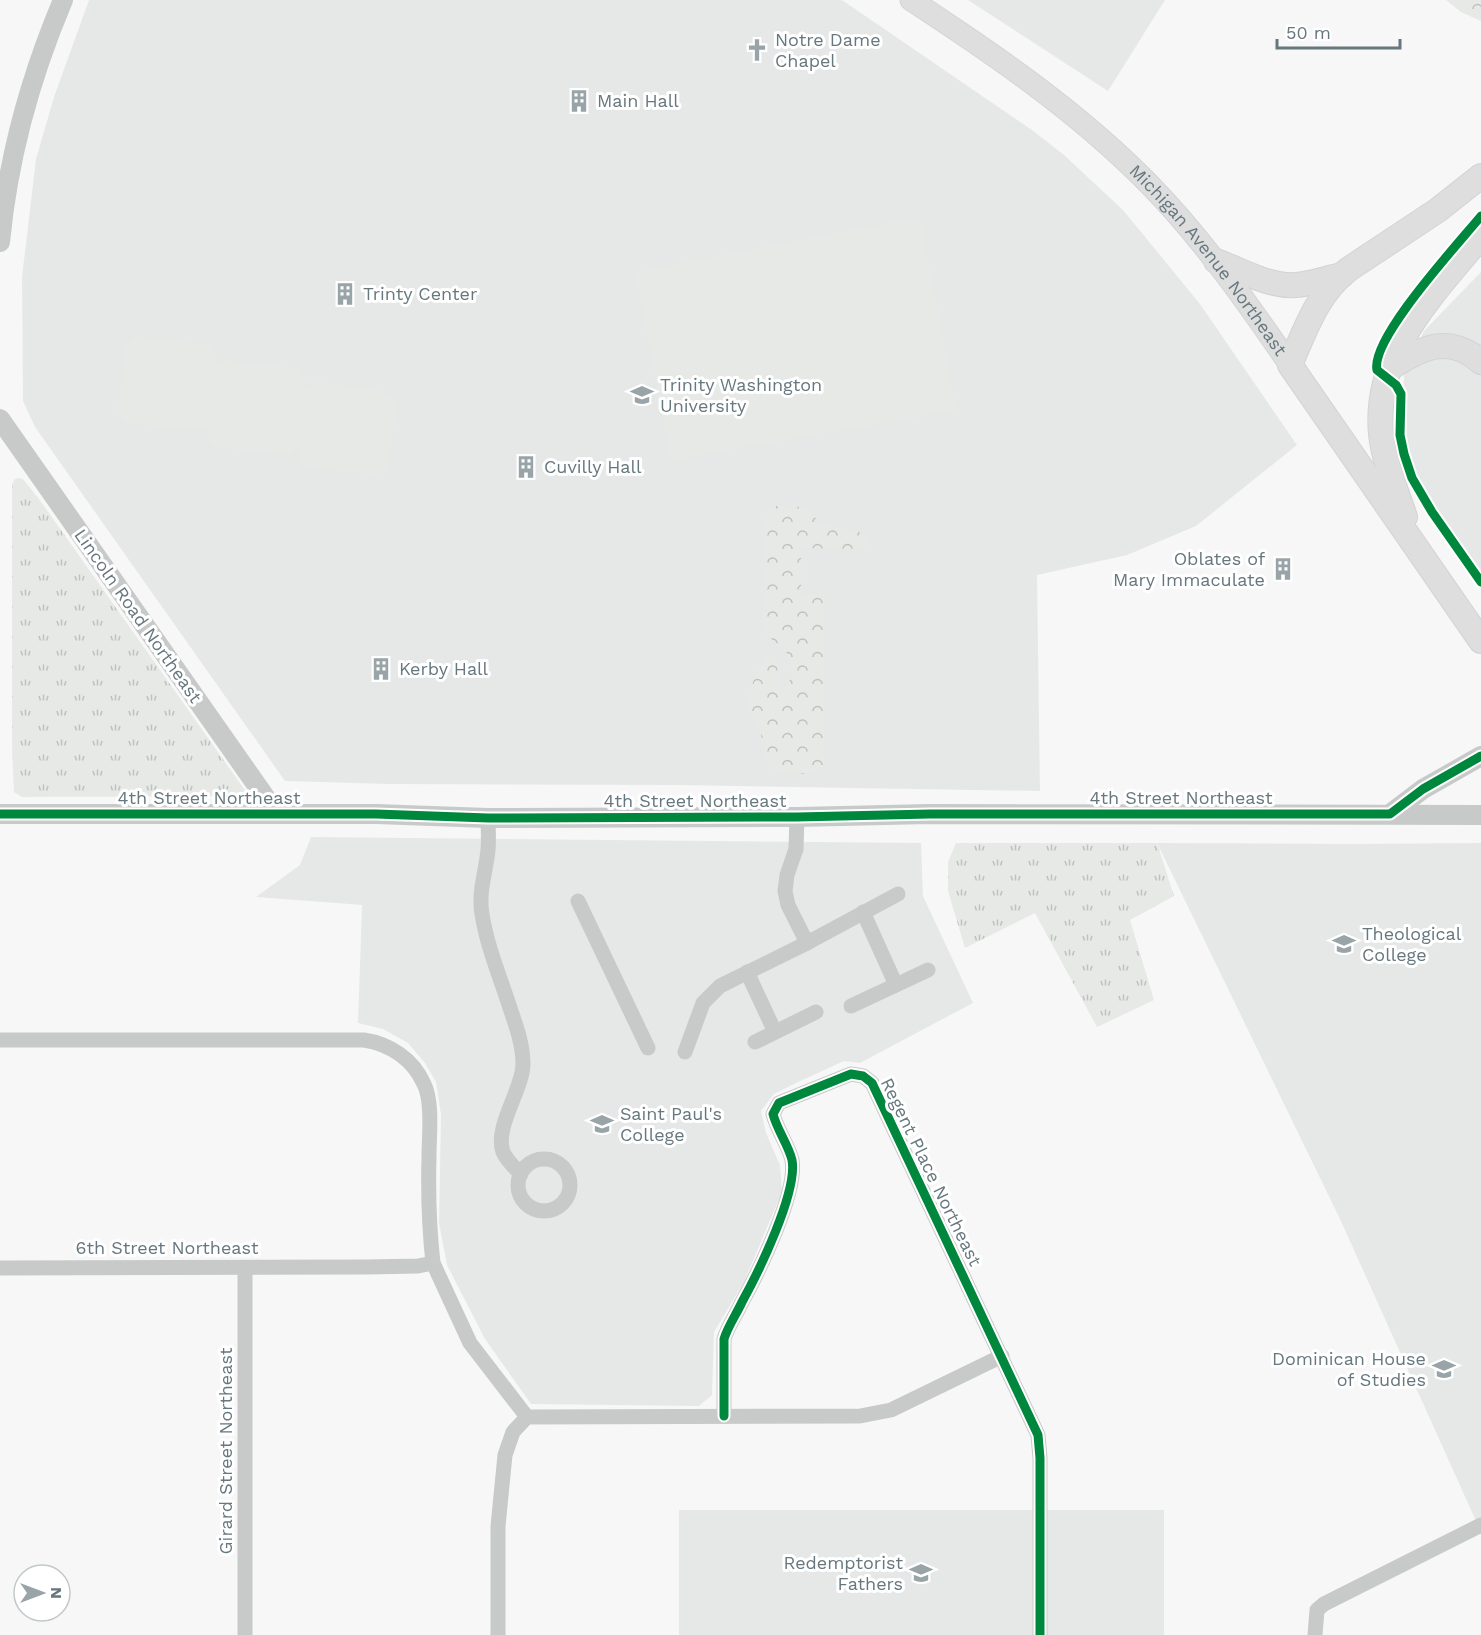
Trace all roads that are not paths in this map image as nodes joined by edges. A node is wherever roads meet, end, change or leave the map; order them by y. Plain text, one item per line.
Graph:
1 (63, 0) edge
2 (911, 0) edge
3 (1481, 156) edge
4 (1481, 176) edge
5 (1438, 210) junction
6 (1481, 236) edge
7 (0, 242) edge
8 (1216, 261) junction
9 (1342, 275) junction
10 (1481, 362) edge
11 (1290, 365) junction
12 (1389, 369) junction
13 (0, 418) edge
14 (1412, 539) junction
15 (1481, 641) edge
16 (1481, 756) edge
17 (0, 814) edge
18 (277, 814) junction
19 (1390, 814) junction
20 (1481, 815) edge
21 (796, 817) junction
22 (488, 818) junction
23 (898, 894) dead end
24 (578, 901) dead end
25 (864, 912) junction
26 (807, 943) junction
27 (928, 970) dead end
28 (747, 972) junction
29 (896, 985) junction
30 (851, 1006) dead end
31 (816, 1012) dead end
32 (775, 1032) junction
33 (0, 1040) edge
34 (755, 1042) dead end
35 (648, 1048) dead end
36 (685, 1052) dead end
37 (521, 1174) dead end
38 (433, 1263) junction
39 (0, 1268) edge
40 (245, 1268) junction
41 (1002, 1356) junction
42 (527, 1416) junction
43 (724, 1416) junction
44 (1481, 1525) edge
45 (245, 1635) edge
46 (498, 1635) edge
47 (1040, 1635) edge
48 (1315, 1635) edge

1 - 7 street
2 - 8 main road, Michigan Avenue Northeast
3 - 5 main road
4 - 5 main road
5 - 9 main road
6 - 12 main road
8 - 9 main road
8 - 11 main road, Michigan Avenue Northeast
9 - 11 main road
10 - 12 main road
11 - 14 main road, Michigan Avenue Northeast
12 - 14 main road
13 - 18 street, Lincoln Road Northeast
14 - 15 main road, Michigan Avenue Northeast
16 - 19 street
17 - 18 street, 4th Street Northeast
18 - 22 street, 4th Street Northeast
19 - 20 street, 4th Street Northeast
19 - 21 street, 4th Street Northeast
21 - 22 street, 4th Street Northeast
21 - 26 street
22 - 37 street
23 - 25 street
24 - 35 street
25 - 26 street
25 - 29 street
26 - 28 street
27 - 29 street
28 - 32 street
28 - 36 street
29 - 30 street
31 - 32 street
32 - 34 street
33 - 38 street
38 - 40 street, 6th Street Northeast
38 - 42 street
39 - 40 street, 6th Street Northeast
40 - 45 street, Girard Street Northeast
41 - 43 street
41 - 43 street, Regent Place Northeast
41 - 47 street, Regent Place Northeast
42 - 43 street
42 - 46 street
44 - 48 street

